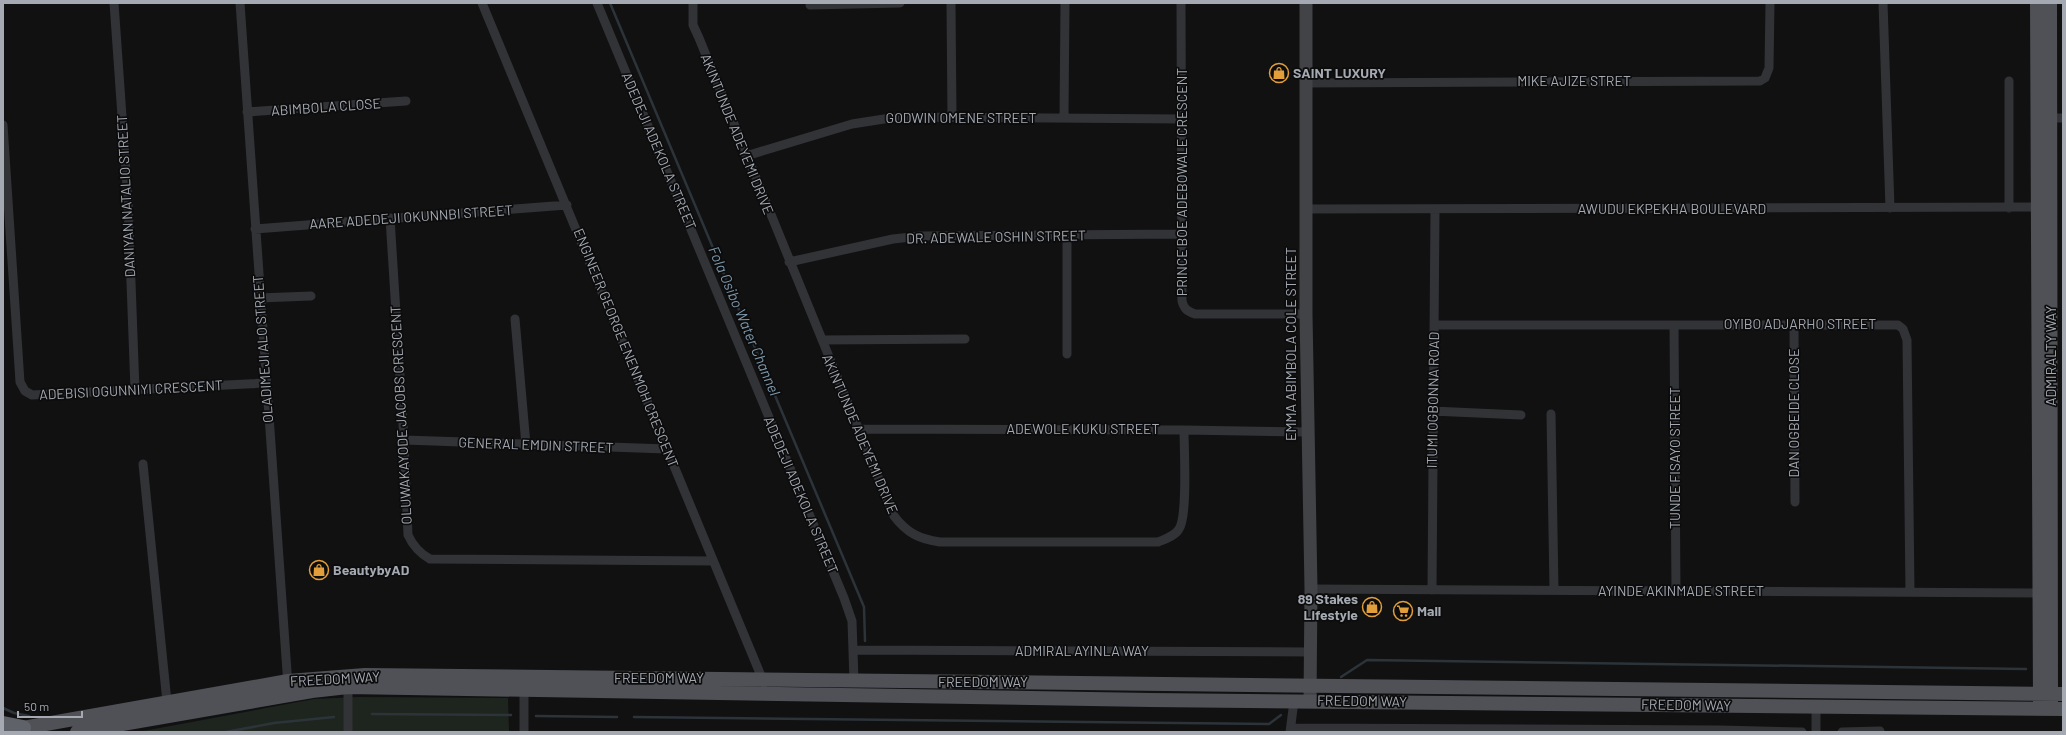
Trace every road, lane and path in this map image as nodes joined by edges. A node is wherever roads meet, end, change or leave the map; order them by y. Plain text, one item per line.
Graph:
1 (114, 3) edge
2 (240, 3) edge
3 (482, 3) edge
4 (597, 3) edge
5 (693, 3) edge
6 (900, 3) edge
7 (951, 3) edge
8 (1064, 3) edge
9 (1181, 3) edge
10 (1306, 3) edge
11 (1770, 3) edge
12 (1883, 3) edge
13 (2037, 3) edge
14 (2050, 3) edge
15 (810, 5) dead end
16 (2009, 81) dead end
17 (1306, 82) junction
18 (406, 101) dead end
19 (246, 112) junction
20 (952, 117) junction
21 (1064, 118) junction
22 (2050, 118) edge
23 (1182, 119) junction
24 (3, 125) edge
25 (746, 156) junction
26 (567, 205) junction
27 (1890, 208) junction
28 (2009, 208) junction
29 (2038, 208) junction
30 (1306, 209) junction
31 (1435, 210) junction
32 (390, 218) junction
33 (255, 229) junction
34 (1182, 234) junction
35 (1067, 236) junction
36 (789, 262) junction
37 (311, 296) dead end
38 (260, 298) junction
39 (1306, 314) junction
40 (515, 319) dead end
41 (1434, 325) junction
42 (1674, 325) junction
43 (1794, 325) junction
44 (965, 339) dead end
45 (822, 340) junction
46 (1067, 354) dead end
47 (265, 383) junction
48 (135, 390) junction
49 (1432, 411) junction
50 (1551, 414) dead end
51 (1521, 415) dead end
52 (858, 428) junction
53 (1184, 430) junction
54 (1308, 432) junction
55 (404, 440) junction
56 (526, 445) junction
57 (667, 449) junction
58 (143, 464) dead end
59 (1795, 502) dead end
60 (713, 560) junction
61 (1311, 589) junction
62 (1432, 590) junction
63 (1554, 590) junction
64 (1676, 591) junction
65 (1910, 591) junction
66 (2045, 593) junction
67 (854, 650) junction
68 (1311, 652) junction
69 (761, 679) junction
70 (288, 681) junction
71 (854, 681) junction
72 (1311, 685) junction
73 (348, 687) junction
74 (524, 689) junction
75 (769, 693) junction
76 (2051, 694) edge
77 (289, 695) junction
78 (1294, 701) junction
79 (1310, 701) junction
80 (168, 702) junction
81 (1816, 706) junction
82 (2051, 709) edge
83 (3, 724) edge
84 (18, 730) edge
85 (1291, 730) edge
86 (1523, 730) edge
87 (1624, 731) edge
88 (1720, 731) edge
89 (1880, 731) edge
90 (77, 732) edge
91 (348, 732) edge
92 (524, 732) edge
93 (1802, 732) edge
94 (1816, 732) edge
95 (1842, 732) edge

1 - 48 street, DANIYAN NATALIO STREET
2 - 19 street, OLADIMEJI ALO STREET
3 - 26 street, ENGINEER GEORGE ENENMOH CRESCENT
4 - 67 street, ADEDEJI ADEKOLA STREET
5 - 25 street, AKINTUNDE ADEYEMI DRIVE
6 - 15 street
7 - 20 street
8 - 21 street
9 - 23 street, PRINCE BOE ADEBOWALE CRESCENT
10 - 17 street, EMMA ABIMBOLA COLE STREET
11 - 17 street, MIKE AJIZE STRET
12 - 27 street
13 - 22 main road, ADMIRALTY WAY
14 - 22 main road, ADMIRALTY WAY
16 - 28 street
17 - 30 street, EMMA ABIMBOLA COLE STREET
18 - 19 street, ABIMBOLA CLOSE
19 - 33 street, OLADIMEJI ALO STREET
20 - 21 street, GODWIN OMENE STREET
20 - 25 street, GODWIN OMENE STREET
21 - 23 street, GODWIN OMENE STREET
22 - 29 main road, ADMIRALTY WAY
22 - 66 main road, ADMIRALTY WAY
23 - 34 street, PRINCE BOE ADEBOWALE CRESCENT
24 - 48 street, ADEBISI OGUNNIYI CRESCENT
25 - 36 street, AKINTUNDE ADEYEMI DRIVE
26 - 32 street, AARE ADEDEJI OKUNNBI STREET
26 - 57 street, ENGINEER GEORGE ENENMOH CRESCENT
27 - 28 street, AWUDU EKPEKHA BOULEVARD
27 - 31 street, AWUDU EKPEKHA BOULEVARD
28 - 29 street, AWUDU EKPEKHA BOULEVARD
29 - 66 main road, ADMIRALTY WAY
30 - 31 street, AWUDU EKPEKHA BOULEVARD
30 - 39 street, EMMA ABIMBOLA COLE STREET
31 - 41 street, ITUMI OGBONNA ROAD
32 - 33 street, AARE ADEDEJI OKUNNBI STREET
32 - 55 street, OLUWAKAYODE JACOBS CRESCENT
33 - 38 street, OLADIMEJI ALO STREET
34 - 35 street, DR. ADEWALE OSHIN STREET
34 - 39 street, PRINCE BOE ADEBOWALE CRESCENT
35 - 36 street, DR. ADEWALE OSHIN STREET
35 - 46 street
36 - 45 street, AKINTUNDE ADEYEMI DRIVE
37 - 38 street
38 - 47 street, OLADIMEJI ALO STREET
39 - 54 street, EMMA ABIMBOLA COLE STREET
40 - 56 street
41 - 42 street, OYIBO ADJARHO STREET
41 - 49 street, ITUMI OGBONNA ROAD
42 - 43 street, OYIBO ADJARHO STREET
42 - 64 street, TUNDE FISAYO STREET
43 - 59 street, DAN OGBEIDE CLOSE
43 - 65 street, OYIBO ADJARHO STREET
44 - 45 street
45 - 52 street, AKINTUNDE ADEYEMI DRIVE
47 - 48 street, ADEBISI OGUNNIYI CRESCENT
47 - 70 street, OLADIMEJI ALO STREET
49 - 51 street
49 - 62 street, ITUMI OGBONNA ROAD
50 - 63 street
52 - 53 street, ADEWOLE KUKU STREET
52 - 53 street, AKINTUNDE ADEYEMI DRIVE
53 - 54 street, ADEWOLE KUKU STREET
54 - 61 street, EMMA ABIMBOLA COLE STREET
55 - 56 street, GENERAL EMDIN STREET
55 - 60 street, OLUWAKAYODE JACOBS CRESCENT
56 - 57 street, GENERAL EMDIN STREET
57 - 60 street, ENGINEER GEORGE ENENMOH CRESCENT
58 - 80 street
60 - 69 street, ENGINEER GEORGE ENENMOH CRESCENT
61 - 62 street, AYINDE AKINMADE STREET
61 - 68 street, EMMA ABIMBOLA COLE STREET
62 - 63 street, AYINDE AKINMADE STREET
63 - 64 street, AYINDE AKINMADE STREET
64 - 65 street, AYINDE AKINMADE STREET
65 - 66 street, AYINDE AKINMADE STREET
66 - 76 main road, ADMIRALTY WAY
67 - 68 street, ADMIRAL AYINLA WAY
67 - 71 street, ADEDEJI ADEKOLA STREET
68 - 72 street, EMMA ABIMBOLA COLE STREET
69 - 70 main road, FREEDOM WAY
69 - 71 main road, FREEDOM WAY
69 - 75 street, ENGINEER GEORGE ENENMOH CRESCENT
70 - 77 street, OLADIMEJI ALO STREET
70 - 80 main road, FREEDOM WAY
71 - 72 main road, FREEDOM WAY
72 - 76 main road, FREEDOM WAY
72 - 79 street, FREEDOM WAY
73 - 74 main road, FREEDOM WAY
73 - 77 main road, FREEDOM WAY
73 - 91 street
74 - 75 main road, FREEDOM WAY
74 - 92 street
75 - 78 main road, FREEDOM WAY
76 - 82 main road, ADMIRALTY WAY
77 - 90 main road, FREEDOM WAY
78 - 79 main road, FREEDOM WAY
78 - 85 street
79 - 81 main road, FREEDOM WAY
80 - 84 main road, FREEDOM WAY
81 - 82 main road, FREEDOM WAY
81 - 94 street
83 - 84 highway
85 - 86 street
86 - 87 street
87 - 88 street
88 - 93 street
89 - 95 street

